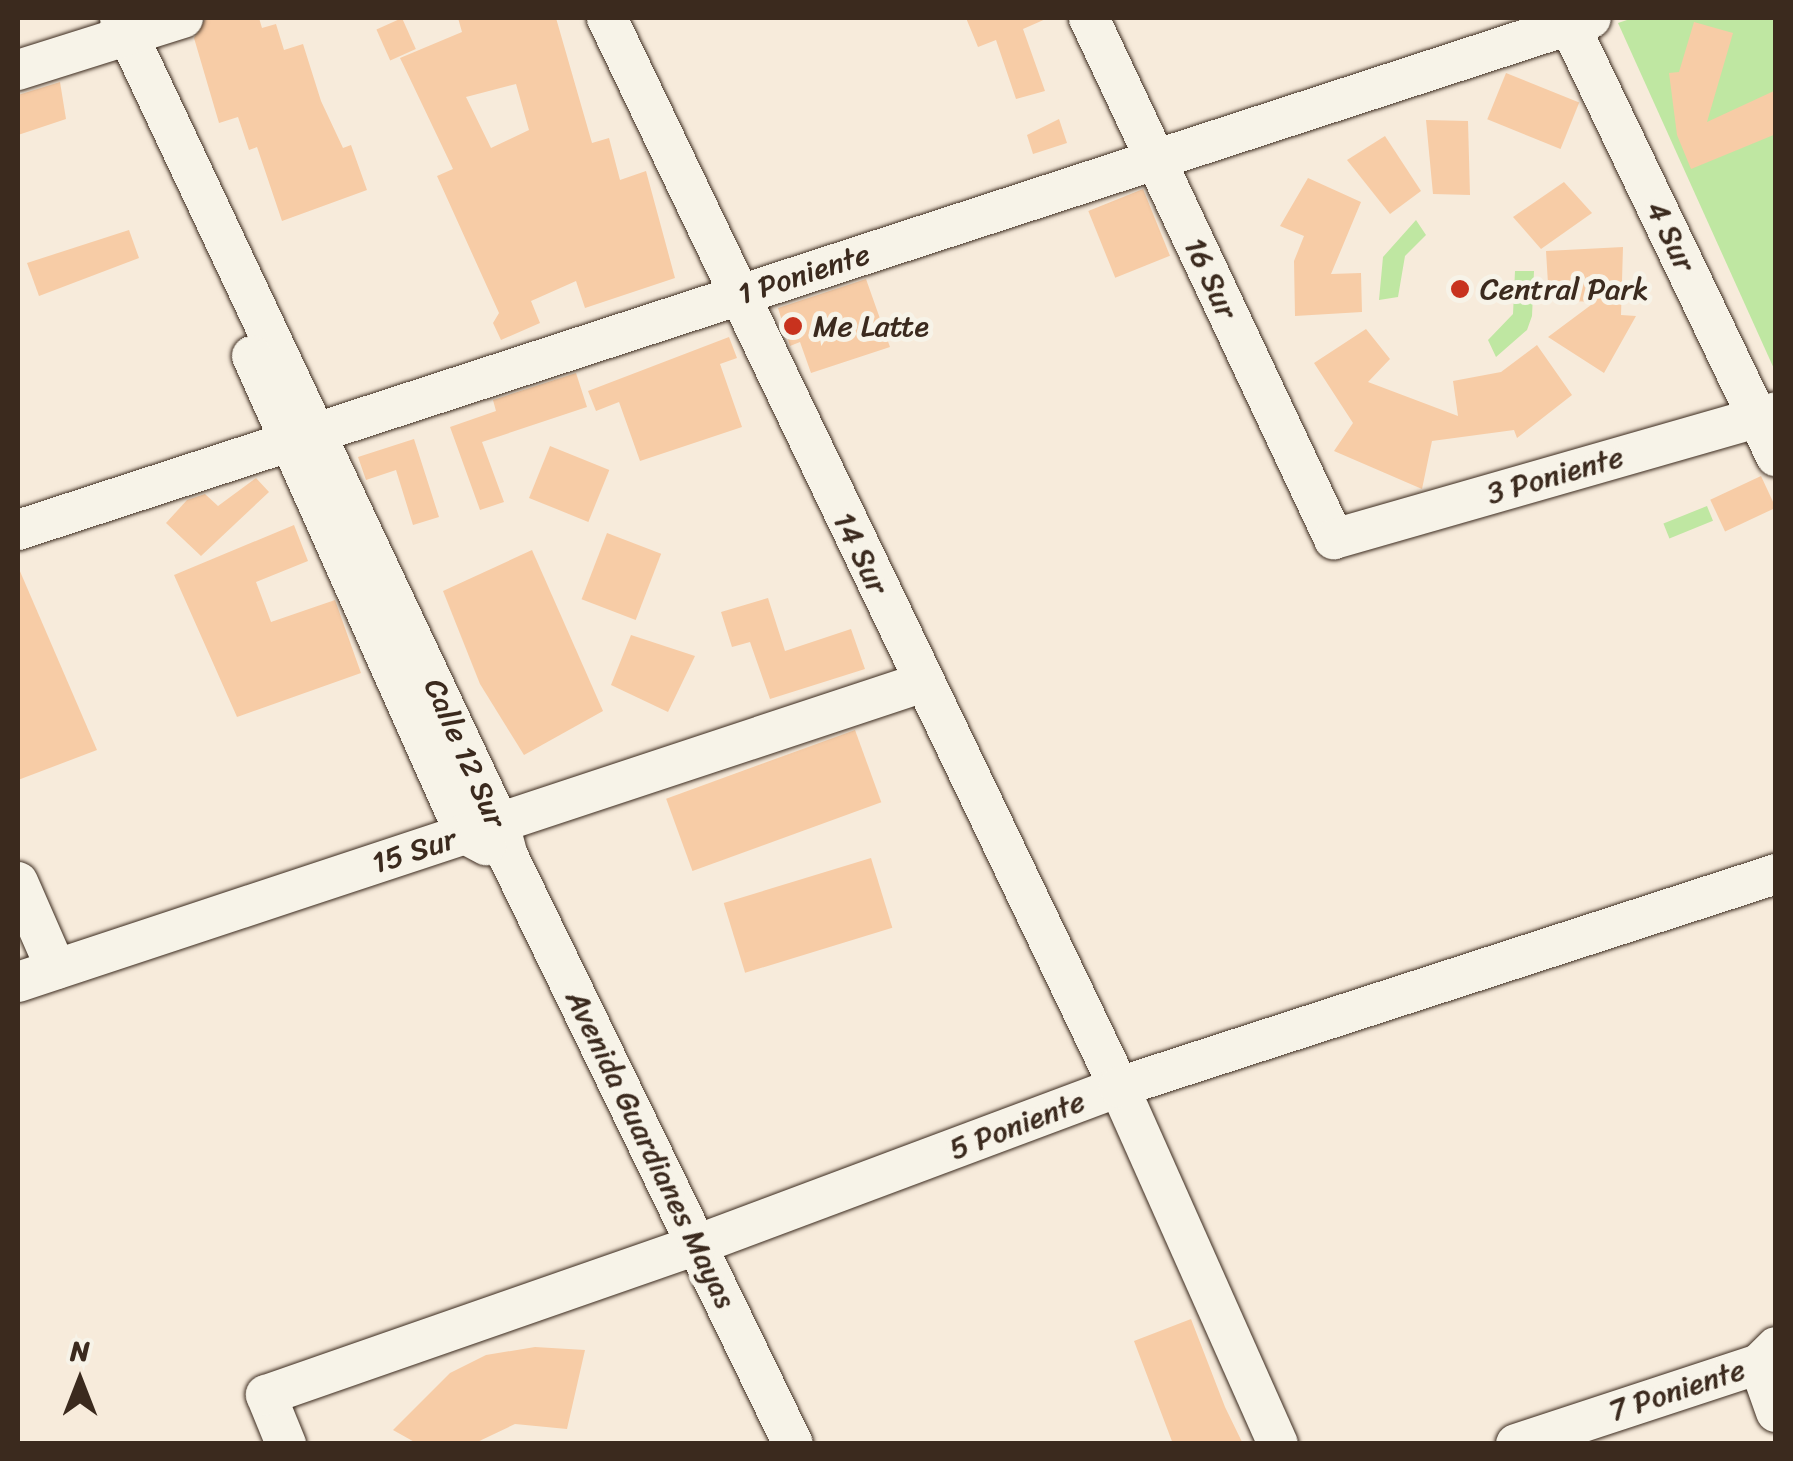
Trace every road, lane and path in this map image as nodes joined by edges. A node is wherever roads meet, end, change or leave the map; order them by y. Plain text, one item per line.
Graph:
1 (184, 18) edge
2 (606, 18) edge
3 (1089, 18) edge
4 (1576, 20) edge
5 (118, 28) edge
6 (18, 70) edge
7 (1155, 160) junction
8 (735, 296) junction
9 (1767, 414) edge
10 (304, 437) junction
11 (1776, 456) edge
12 (18, 530) edge
13 (1334, 539) joint
14 (924, 682) junction
15 (490, 838) junction
16 (1776, 874) edge
17 (18, 882) edge
18 (56, 969) junction
19 (18, 982) edge
20 (1119, 1087) junction
21 (699, 1244) junction
22 (1767, 1355) edge
23 (1776, 1412) edge
24 (286, 1444) edge
25 (793, 1444) edge
26 (1278, 1444) edge
27 (1516, 1444) edge

1 - 5 street
2 - 8 street, 14 Sur
3 - 7 street, 16 Sur
4 - 7 street, 1 Poniente
4 - 9 street, 4 Sur
5 - 6 street
5 - 10 street, Calle 12 Sur
7 - 8 street, 1 Poniente
7 - 13 street, 16 Sur
8 - 10 street, 1 Poniente
8 - 14 street, 14 Sur
9 - 11 street, 4 Sur
9 - 13 street, 3 Poniente
10 - 12 street, 1 Poniente
10 - 15 street, Calle 12 Sur
14 - 15 street, 15 Sur
14 - 20 street, 14 Sur
15 - 18 street, 15 Sur
15 - 21 street, Avenida Guardianes Mayas
16 - 20 street, 5 Poniente
17 - 18 street
18 - 19 street, 15 Sur
20 - 21 street, 5 Poniente
20 - 26 street, 14 Sur
21 - 24 street, 5 Poniente
21 - 25 street, Avenida Guardianes Mayas
22 - 23 street
22 - 27 street, 7 Poniente

